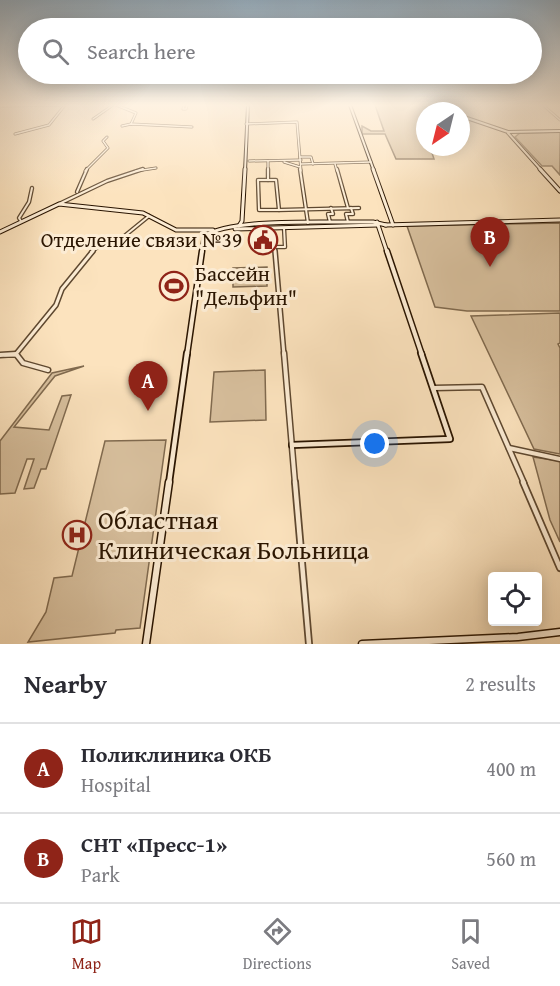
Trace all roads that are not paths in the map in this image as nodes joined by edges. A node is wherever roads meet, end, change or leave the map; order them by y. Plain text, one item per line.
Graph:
1 (246, 135) edge
2 (298, 135) edge
3 (361, 135) edge
4 (511, 135) edge
5 (107, 137) dead end
6 (249, 161) dead end
7 (267, 161) junction
8 (282, 161) junction
9 (300, 162) junction
10 (371, 162) junction
11 (313, 164) junction
12 (334, 164) junction
13 (156, 168) dead end
14 (268, 180) junction
15 (555, 185) junction
16 (560, 185) edge
17 (32, 188) dead end
18 (560, 191) edge
19 (76, 193) junction
20 (60, 204) junction
21 (359, 207) dead end
22 (322, 208) junction
23 (331, 208) junction
24 (341, 208) junction
25 (350, 208) junction
26 (306, 209) junction
27 (279, 210) junction
28 (328, 214) junction
29 (346, 214) junction
30 (149, 216) junction
31 (560, 220) edge
32 (21, 221) junction
33 (242, 221) junction
34 (330, 222) junction
35 (348, 222) junction
36 (308, 223) junction
37 (247, 224) junction
38 (377, 224) junction
39 (393, 225) junction
40 (241, 227) junction
41 (284, 228) junction
42 (198, 230) junction
43 (219, 230) junction
44 (0, 232) edge
45 (201, 242) junction
46 (16, 354) junction
47 (0, 355) edge
48 (48, 370) dead end
49 (434, 388) junction
50 (292, 446) junction
51 (508, 448) junction
52 (560, 459) edge
53 (560, 568) edge
54 (560, 632) edge
55 (146, 644) edge
56 (309, 644) edge
57 (362, 644) edge

1 - 33 street
2 - 9 street
3 - 10 street
4 - 15 street
5 - 19 street
6 - 7 street
7 - 8 street
7 - 14 street
8 - 9 street
8 - 9 street
9 - 11 street
9 - 11 street
9 - 26 street
10 - 12 street
10 - 39 street
11 - 12 street
12 - 25 street
13 - 19 street
14 - 27 street
14 - 27 street
15 - 16 street
15 - 18 street
17 - 32 street
19 - 20 street
20 - 30 street
20 - 32 street
21 - 25 street
22 - 23 street
22 - 26 street
22 - 28 street
23 - 24 street
23 - 28 street
24 - 25 street
24 - 29 street
25 - 29 street
26 - 27 street
26 - 36 street
28 - 34 street
29 - 35 street
30 - 42 street
30 - 46 street
31 - 39 street
32 - 44 street
33 - 37 street
33 - 40 street
34 - 35 street
34 - 36 street
35 - 38 street
36 - 37 street
37 - 40 street
38 - 39 street
38 - 41 street
38 - 49 street
40 - 41 street
40 - 43 street
41 - 50 street
42 - 43 street
42 - 45 street
43 - 45 street
45 - 55 street
46 - 47 street
46 - 48 street
49 - 50 street
49 - 51 street
50 - 56 street
51 - 52 street
51 - 53 street
54 - 57 street

